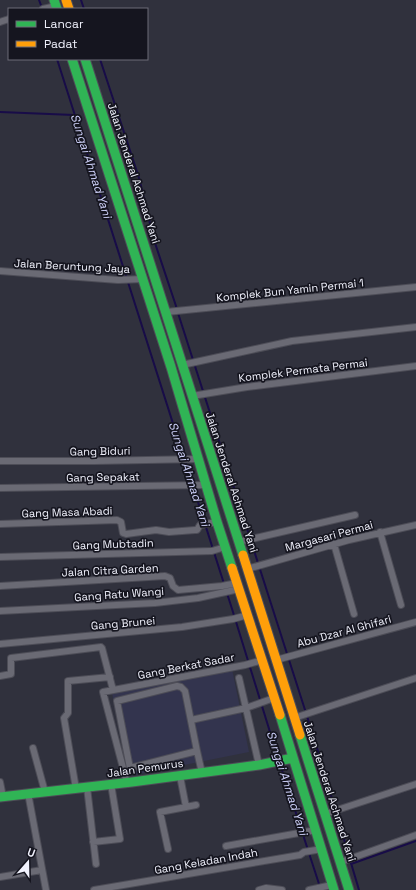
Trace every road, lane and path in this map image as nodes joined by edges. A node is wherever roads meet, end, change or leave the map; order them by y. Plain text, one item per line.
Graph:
1 (56, 5) edge
2 (44, 8) edge
3 (72, 60) edge
4 (85, 60) edge
5 (0, 271) edge
6 (143, 279) junction
7 (416, 288) edge
8 (170, 312) junction
9 (416, 327) edge
10 (182, 365) junction
11 (416, 366) edge
12 (192, 396) junction
13 (204, 434) junction
14 (192, 437) junction
15 (199, 460) junction
16 (0, 461) edge
17 (207, 485) junction
18 (0, 488) edge
19 (354, 515) dead end
20 (213, 523) junction
21 (0, 524) edge
22 (416, 525) edge
23 (380, 532) junction
24 (238, 542) junction
25 (334, 544) junction
26 (218, 549) junction
27 (0, 557) edge
28 (247, 569) junction
29 (0, 586) edge
30 (232, 589) junction
31 (401, 605) dead end
32 (0, 611) edge
33 (354, 614) dead end
34 (240, 617) junction
35 (416, 622) edge
36 (0, 644) edge
37 (281, 659) junction
38 (263, 660) junction
39 (0, 676) edge
40 (110, 677) junction
41 (239, 678) dead end
42 (416, 678) edge
43 (113, 690) junction
44 (274, 698) junction
45 (246, 708) junction
46 (294, 718) junction
47 (191, 720) junction
48 (33, 748) dead end
49 (197, 751) junction
50 (293, 758) junction
51 (259, 765) junction
52 (130, 768) junction
53 (202, 773) junction
54 (180, 776) junction
55 (0, 782) edge
56 (130, 783) junction
57 (111, 784) junction
58 (416, 784) edge
59 (87, 787) junction
60 (76, 789) junction
61 (45, 792) junction
62 (28, 793) junction
63 (2, 797) edge
64 (196, 805) dead end
65 (186, 807) junction
66 (329, 813) junction
67 (316, 830) junction
68 (416, 834) edge
69 (93, 842) junction
70 (226, 846) dead end
71 (322, 848) junction
72 (168, 849) dead end
73 (344, 861) junction
74 (96, 864) dead end
75 (42, 870) junction
76 (0, 877) edge
77 (327, 887) edge
78 (46, 890) edge
79 (94, 890) edge
80 (259, 890) edge
81 (282, 890) edge
82 (309, 890) edge
83 (349, 890) edge

1 - 2 street
3 - 6 main road
4 - 8 main road, Jalan Jenderal Achmad Yani
5 - 6 street, Jalan Beruntung Jaya
6 - 14 main road
7 - 8 street, Komplek Bun Yamin Permai 1
8 - 10 main road, Jalan Jenderal Achmad Yani
9 - 10 street
10 - 12 main road, Jalan Jenderal Achmad Yani
11 - 12 street, Komplek Permata Permai
12 - 13 main road, Jalan Jenderal Achmad Yani
13 - 14 main road
13 - 24 main road, Jalan Jenderal Achmad Yani
14 - 15 main road
15 - 16 street, Gang Biduri
15 - 17 main road
17 - 18 street, Gang Sepakat
17 - 20 main road
19 - 24 street
20 - 21 street, Gang Masa Abadi
20 - 26 main road
22 - 23 street, Margasari Permai
23 - 25 street, Margasari Permai
23 - 31 street
24 - 28 main road, Jalan Jenderal Achmad Yani
25 - 28 street, Margasari Permai
25 - 33 street
26 - 27 street, Gang Mubtadin
26 - 30 main road
28 - 37 main road, Jalan Jenderal Achmad Yani
29 - 30 street, Jalan Citra Garden
30 - 32 street, Gang Ratu Wangi
30 - 34 main road
34 - 36 street, Gang Brunei
34 - 38 main road
35 - 37 street, Abu Dzar Al Ghifari
37 - 46 main road, Jalan Jenderal Achmad Yani
38 - 43 street, Gang Berkat Sadar
38 - 44 main road
39 - 40 street
40 - 43 street
40 - 60 street
41 - 45 street
42 - 46 street
43 - 56 street
44 - 45 street
44 - 50 main road
45 - 47 street
45 - 51 street
46 - 66 main road, Jalan Jenderal Achmad Yani
47 - 49 street
47 - 52 street
48 - 61 street
49 - 52 street
49 - 53 street
50 - 51 main road, Jalan Pemurus
50 - 67 main road
51 - 53 main road, Jalan Pemurus
52 - 56 street
53 - 54 main road, Jalan Pemurus
54 - 56 main road, Jalan Pemurus
54 - 65 street
55 - 63 street
56 - 57 main road, Jalan Pemurus
57 - 59 main road, Jalan Pemurus
57 - 69 street
58 - 66 street
59 - 60 main road, Jalan Pemurus
59 - 69 street
60 - 61 main road, Jalan Pemurus
61 - 62 main road, Jalan Pemurus
62 - 63 main road, Jalan Pemurus
62 - 75 street
64 - 65 street
65 - 72 street
66 - 73 main road, Jalan Jenderal Achmad Yani
67 - 70 street
67 - 71 main road
68 - 73 street
69 - 74 street
71 - 77 main road
71 - 79 street, Gang Keladan Indah
73 - 83 main road, Jalan Jenderal Achmad Yani
75 - 76 street
75 - 78 street
77 - 82 street
80 - 81 street

